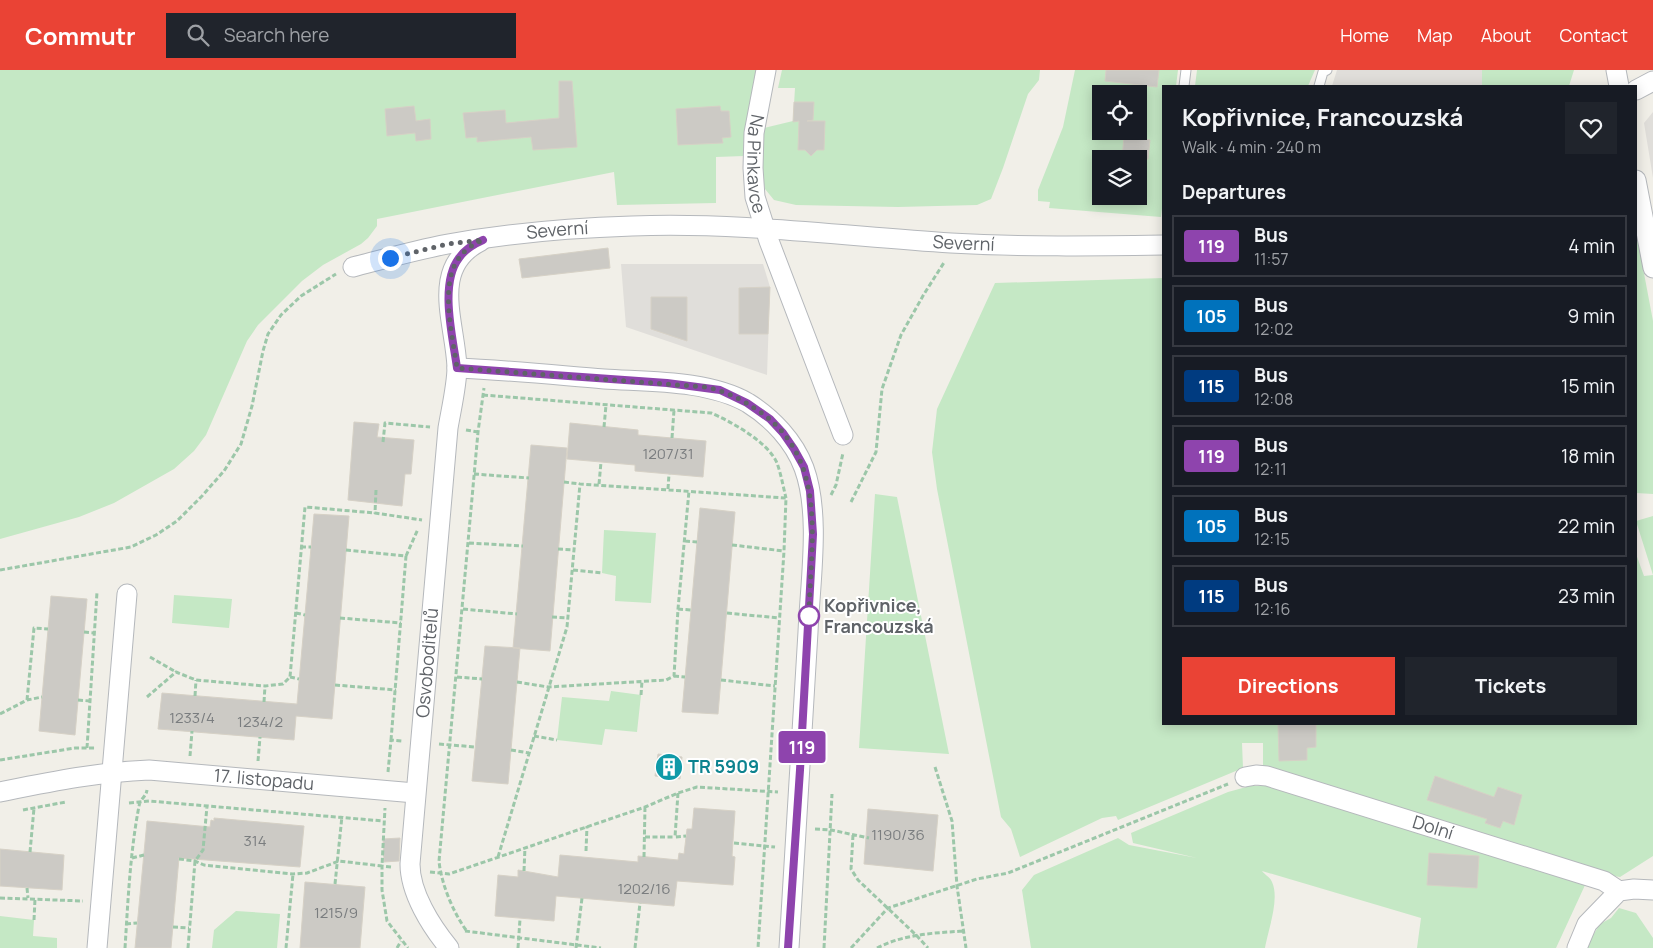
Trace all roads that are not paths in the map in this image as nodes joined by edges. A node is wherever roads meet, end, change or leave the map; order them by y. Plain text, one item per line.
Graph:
1 (766, 70) edge
2 (1186, 70) edge
3 (1327, 70) edge
4 (1616, 70) edge
5 (1653, 81) edge
6 (1184, 85) edge
7 (1319, 85) edge
8 (1619, 85) edge
9 (1637, 89) edge
10 (1637, 185) edge
11 (764, 229) junction
12 (483, 240) junction
13 (1162, 245) edge
14 (353, 266) road end
15 (1653, 268) edge
16 (457, 368) junction
17 (843, 435) road end
18 (127, 594) dead end
19 (113, 771) junction
20 (1246, 777) road end
21 (0, 792) edge
22 (415, 793) junction
23 (1653, 890) edge
24 (1619, 891) junction
25 (455, 943) edge
26 (97, 948) edge
27 (788, 948) edge
28 (1577, 948) edge

1 - 11 street, Na Pinkavce
2 - 6 lane
3 - 7 lane
4 - 8 street
5 - 9 street
10 - 15 street
11 - 12 street, Severní
11 - 13 street, Severní
11 - 17 street
12 - 14 street, Severní
12 - 16 street, Osvoboditelů
16 - 22 street, Osvoboditelů
16 - 27 street
18 - 19 street
19 - 21 street, 17. listopadu
19 - 22 street, 17. listopadu
19 - 26 street
20 - 24 street, Dolní
22 - 25 street, Osvoboditelů
23 - 24 street
24 - 28 street

